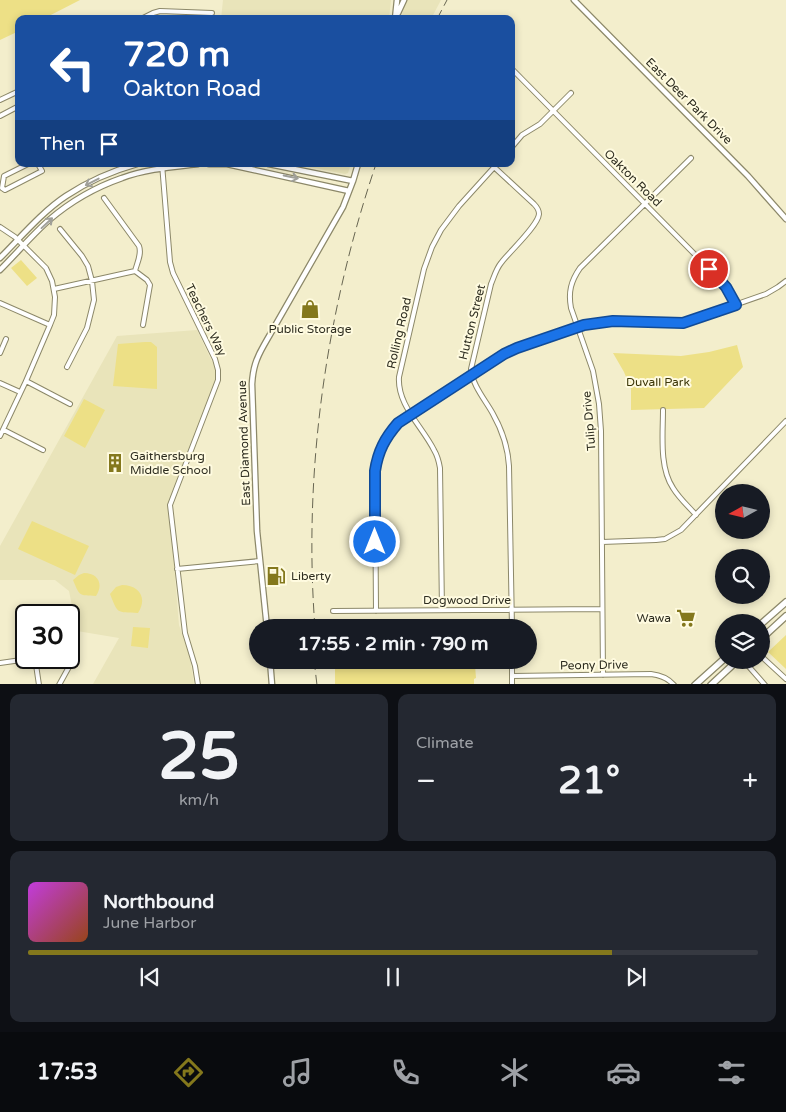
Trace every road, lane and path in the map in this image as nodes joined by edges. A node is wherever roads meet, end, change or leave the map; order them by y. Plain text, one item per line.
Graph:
1 (397, 0) edge
2 (404, 0) edge
3 (574, 0) edge
4 (212, 14) dead end
5 (147, 15) edge
6 (396, 15) edge
7 (397, 15) edge
8 (515, 72) edge
9 (15, 93) edge
10 (571, 93) dead end
11 (0, 100) edge
12 (15, 108) edge
13 (553, 111) junction
14 (0, 116) edge
15 (515, 144) edge
16 (691, 158) dead end
17 (22, 167) edge
18 (40, 167) edge
19 (126, 167) edge
20 (159, 167) edge
21 (162, 167) edge
22 (241, 167) edge
23 (285, 167) edge
24 (357, 167) edge
25 (493, 167) edge
26 (497, 167) edge
27 (353, 180) junction
28 (2, 181) edge
29 (349, 191) junction
30 (104, 198) dead end
31 (644, 204) junction
32 (786, 218) edge
33 (0, 227) edge
34 (60, 229) dead end
35 (18, 240) junction
36 (24, 246) junction
37 (0, 258) edge
38 (0, 270) edge
39 (135, 271) junction
40 (92, 281) junction
41 (786, 281) edge
42 (54, 288) junction
43 (0, 303) edge
44 (736, 305) junction
45 (50, 325) junction
46 (143, 325) dead end
47 (578, 326) junction
48 (6, 339) dead end
49 (0, 353) edge
50 (67, 367) dead end
51 (472, 374) junction
52 (26, 381) junction
53 (0, 383) edge
54 (20, 392) junction
55 (70, 404) dead end
56 (663, 410) dead end
57 (411, 415) junction
58 (786, 421) edge
59 (4, 430) junction
60 (0, 436) edge
61 (42, 450) dead end
62 (696, 515) junction
63 (602, 542) junction
64 (260, 561) junction
65 (177, 569) junction
66 (786, 602) edge
67 (602, 609) junction
68 (442, 610) junction
69 (511, 610) junction
70 (333, 611) dead end
71 (376, 611) junction
72 (770, 616) edge
73 (786, 616) edge
74 (266, 619) edge
75 (512, 619) edge
76 (770, 631) edge
77 (0, 663) edge
78 (770, 664) edge
79 (715, 667) edge
80 (68, 669) edge
81 (271, 669) edge
82 (512, 669) edge
83 (728, 669) edge
84 (751, 669) edge
85 (603, 675) junction
86 (512, 676) junction
87 (786, 679) edge
88 (39, 684) edge
89 (59, 684) edge
90 (198, 684) edge
91 (272, 684) edge
92 (512, 684) edge
93 (674, 684) edge
94 (695, 684) edge
95 (711, 684) edge
96 (765, 684) edge

1 - 6 street
2 - 7 street
3 - 32 street, East Deer Park Drive
4 - 5 street
8 - 13 street, Oakton Road
9 - 11 street
10 - 13 street
12 - 14 street
13 - 15 street
13 - 31 street, Oakton Road
16 - 31 street, Tulip Drive
17 - 28 street
18 - 28 street
19 -> 35 street
36 -> 20 street
21 - 65 street, Teachers Way
22 -> 29 street
23 - 27 street
24 - 27 street, East Diamond Avenue
25 - 57 street, Rolling Road
26 - 51 street, Hutton Street
27 - 29 street, East Diamond Avenue
29 - 64 street, East Diamond Avenue
30 - 39 street
31 - 44 street, Oakton Road
31 - 47 street, Tulip Drive
33 - 35 street
34 - 40 street
35 - 36 street
35 - 37 street
36 - 38 street
36 - 42 street
39 - 40 street
39 - 46 street
40 - 42 street
40 - 50 street
41 - 44 street
42 - 45 street
43 - 45 street
44 - 47 street
45 - 52 street
47 - 51 street
47 - 63 street, Tulip Drive
48 - 49 street
51 - 57 street
51 - 69 street, Hutton Street
52 - 54 street
52 - 55 street
53 - 54 street
54 - 59 street
56 - 62 street
57 - 68 street, Rolling Road
57 - 71 street
58 - 62 street
59 - 60 street
59 - 61 street
62 - 63 street
63 - 67 street, Tulip Drive
64 - 65 street
64 - 74 street, East Diamond Avenue
65 - 90 street, Teachers Way
66 - 72 main road
67 - 69 street, Dogwood Drive
67 - 85 street, Tulip Drive
68 - 69 street, Dogwood Drive
68 - 71 street, Dogwood Drive
69 - 75 street, Hutton Street
70 - 71 street, Dogwood Drive
73 - 76 main road
77 - 88 street
78 - 87 street
79 - 94 main road
80 - 89 street
81 - 91 street
82 - 86 street
83 - 95 main road
84 - 96 street
85 - 86 street, Peony Drive
85 - 93 street, Peony Drive
86 - 92 street

